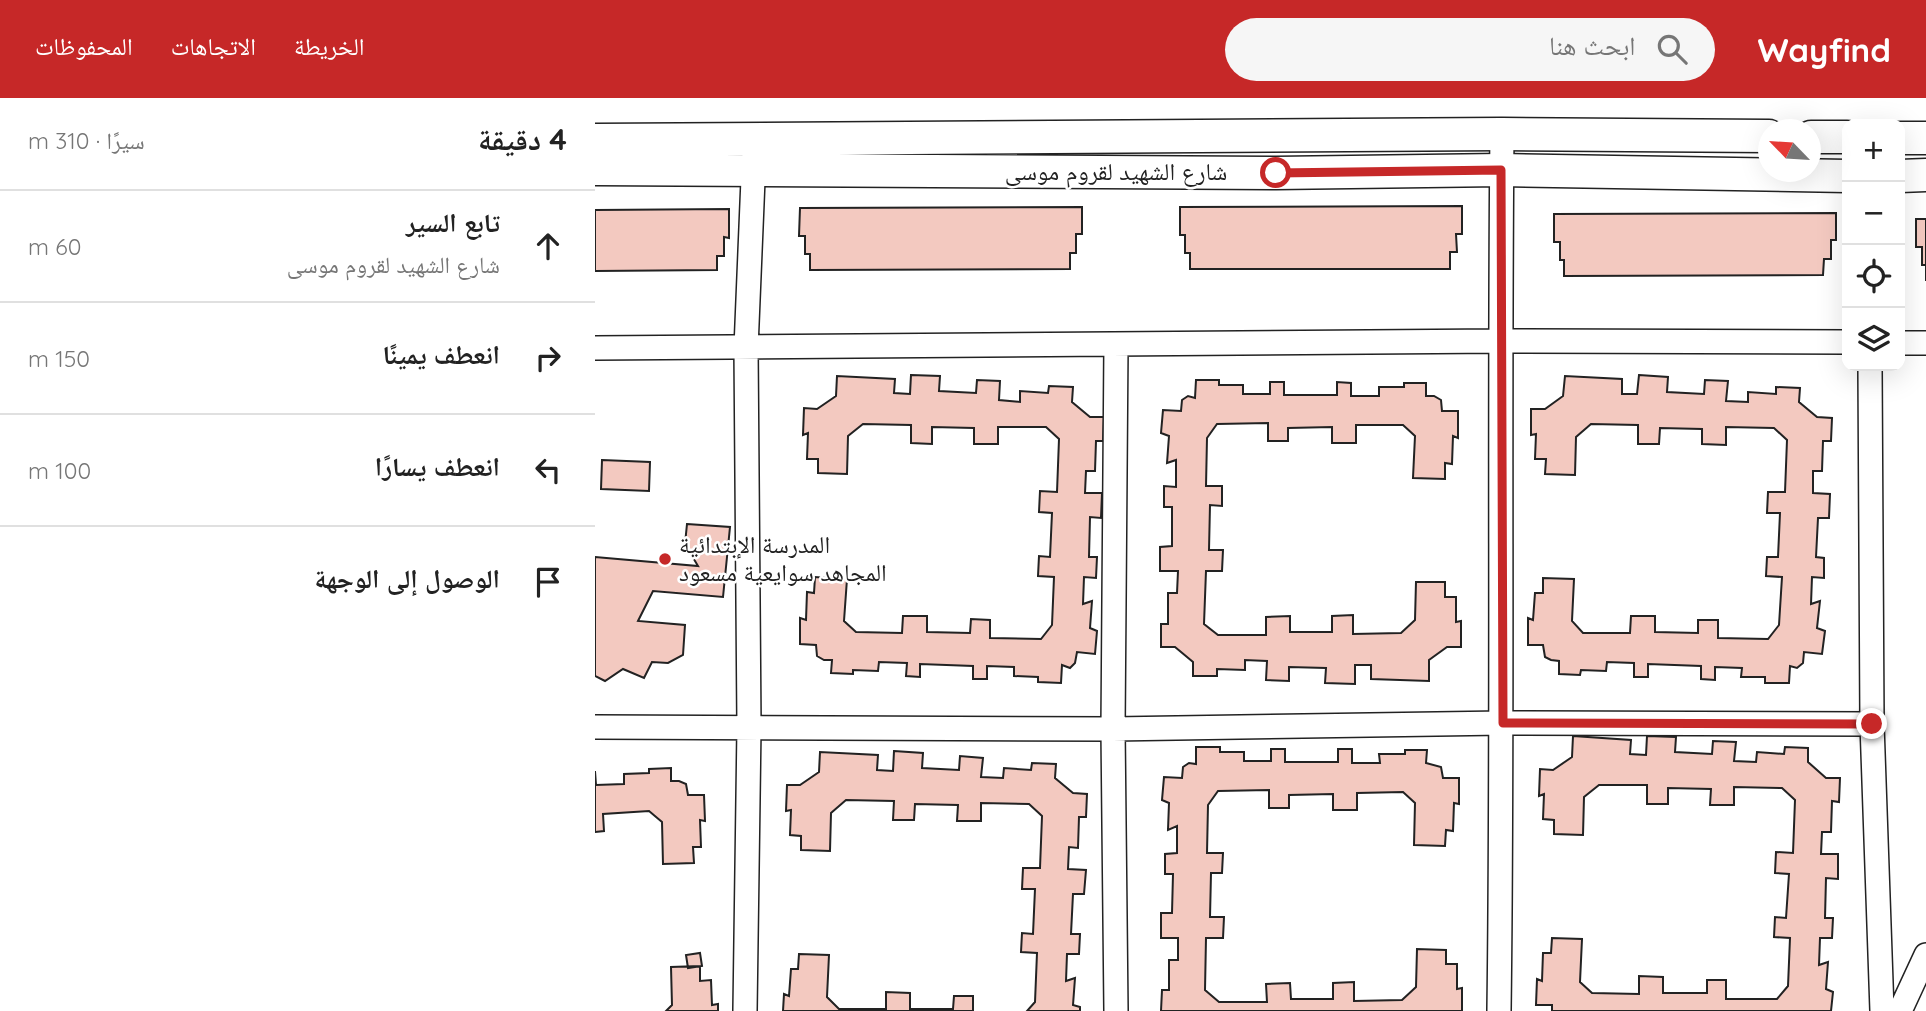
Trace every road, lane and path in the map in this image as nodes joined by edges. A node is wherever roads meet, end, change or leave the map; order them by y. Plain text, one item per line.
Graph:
1 (1502, 134) junction
2 (1758, 136) edge
3 (1821, 137) edge
4 (1842, 137) edge
5 (755, 138) junction
6 (1905, 138) edge
7 (1926, 138) edge
8 (595, 140) edge
9 (595, 169) edge
10 (753, 170) junction
11 (1501, 170) junction
12 (1926, 175) edge
13 (1842, 176) edge
14 (1905, 176) edge
15 (1500, 341) junction
16 (1842, 342) edge
17 (1905, 343) edge
18 (1926, 343) edge
19 (1117, 344) junction
20 (595, 348) edge
21 (746, 348) junction
22 (1870, 371) edge
23 (1503, 723) junction
24 (1872, 724) junction
25 (595, 727) edge
26 (749, 727) junction
27 (1113, 729) junction
28 (1926, 955) edge
29 (745, 1011) edge
30 (1116, 1011) edge
31 (1499, 1011) edge
32 (1882, 1011) edge
33 (1900, 1011) edge

1 - 2 street, شارع الشهيد لقروم موسى
1 - 5 street, شارع الشهيد لقروم موسى
1 - 11 street
3 - 4 street
5 - 8 street, شارع الشهيد لقروم موسى
5 - 10 street
6 - 7 street
9 - 10 street, شارع الشهيد لقروم موسى
10 - 11 street, شارع الشهيد لقروم موسى
10 - 21 street
11 - 13 street, شارع الشهيد لقروم موسى
11 - 15 street
12 - 14 street
15 - 16 street
15 - 19 street
15 - 23 street
17 - 18 street
19 - 21 street
19 - 27 street
20 - 21 street
21 - 26 street
22 - 24 street
23 - 24 street
23 - 27 street
23 - 31 street
24 - 32 street
25 - 26 street
26 - 27 street
26 - 29 street
27 - 30 street
28 - 33 street

